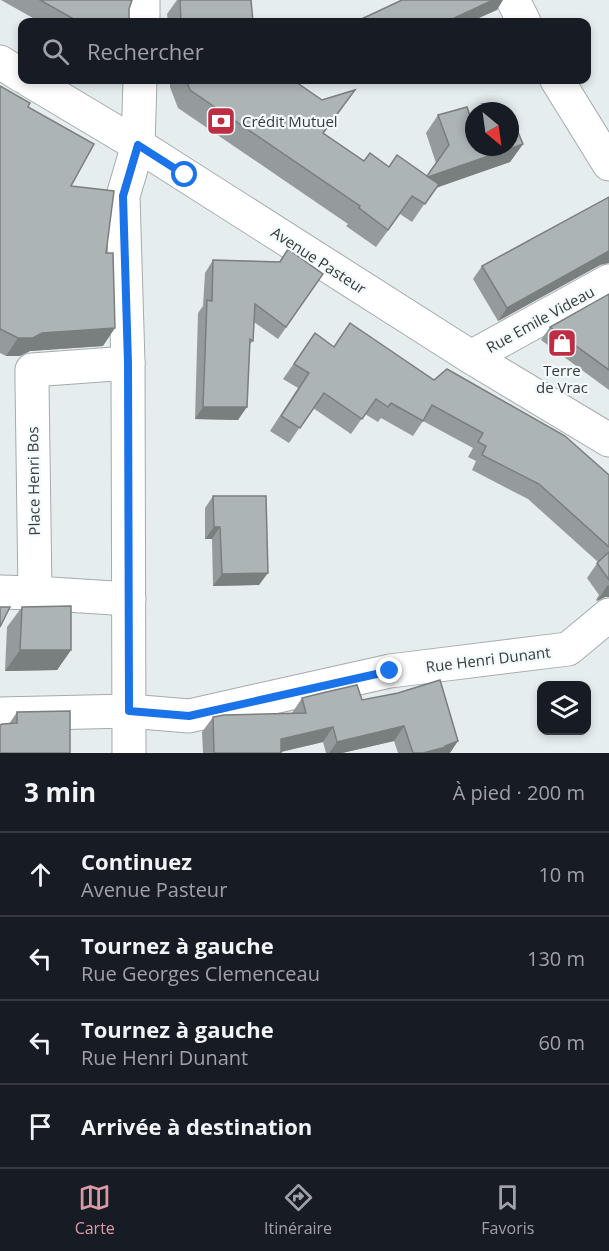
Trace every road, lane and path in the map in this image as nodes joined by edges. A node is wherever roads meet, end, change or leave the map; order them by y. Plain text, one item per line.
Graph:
1 (142, 0) edge
2 (513, 0) edge
3 (143, 18) edge
4 (522, 18) edge
5 (0, 62) edge
6 (18, 73) edge
7 (36, 84) edge
8 (140, 84) edge
9 (559, 84) edge
10 (138, 145) junction
11 (609, 164) edge
12 (609, 281) edge
13 (471, 357) junction
14 (128, 363) junction
15 (609, 440) edge
16 (0, 592) edge
17 (35, 593) junction
18 (129, 599) junction
19 (609, 615) edge
20 (129, 711) junction
21 (0, 714) edge
22 (129, 753) edge

1 - 3 street
2 - 4 street
5 - 6 street
7 - 10 street, Avenue Pasteur
8 - 10 street
9 - 11 street
10 - 13 street, Avenue Pasteur
10 - 14 street
12 - 13 street, Rue Emile Videau
13 - 15 street, Avenue Pasteur
14 - 17 street, Place Henri Bos
14 - 18 street
16 - 17 street
17 - 18 street
18 - 20 street
19 - 20 street, Rue Henri Dunant
20 - 21 street, Rue Henri Dunant
20 - 22 street

